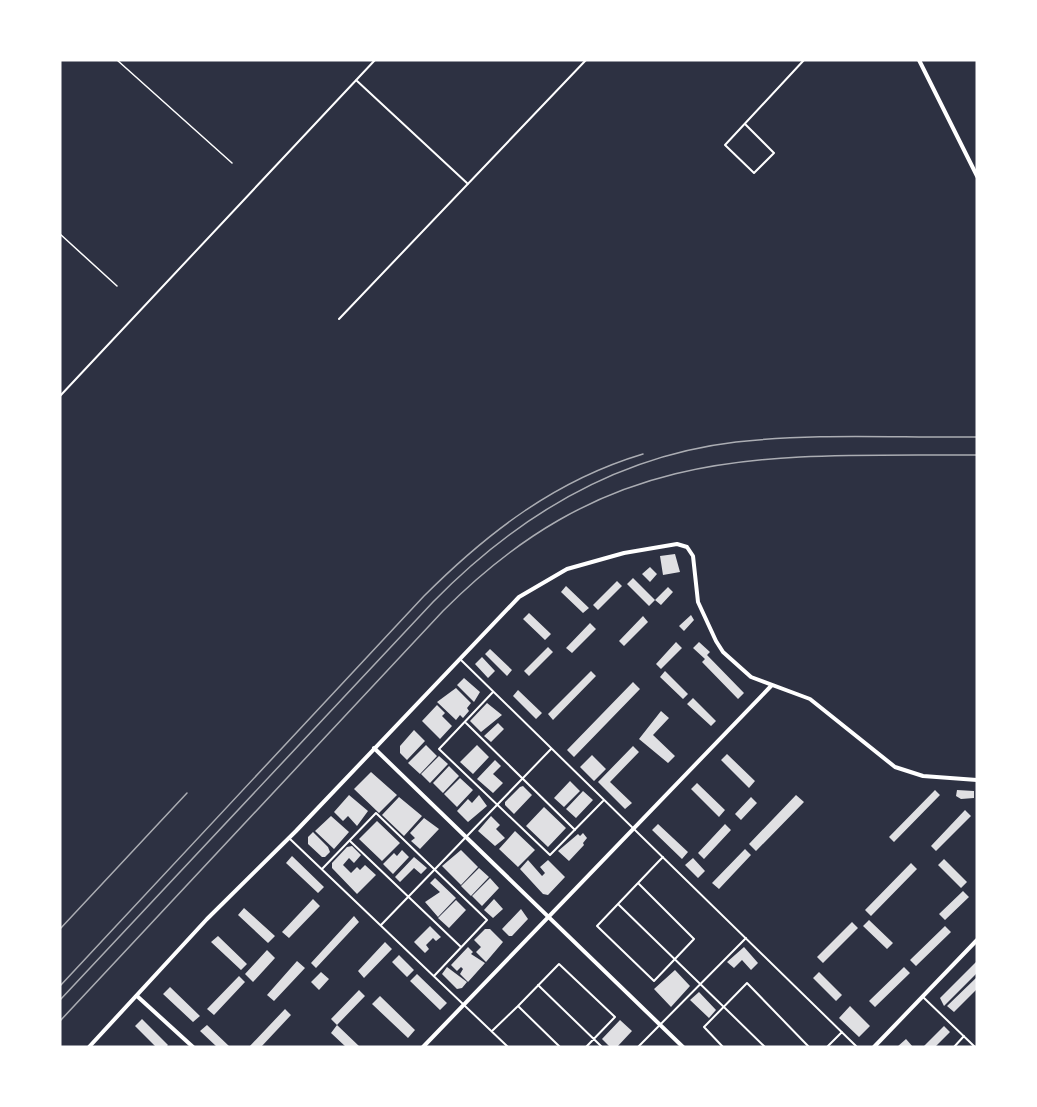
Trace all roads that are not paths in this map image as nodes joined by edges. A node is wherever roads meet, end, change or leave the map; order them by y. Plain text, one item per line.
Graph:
1 (375, 60) edge
2 (586, 60) edge
3 (804, 60) edge
4 (920, 60) edge
5 (356, 80) junction
6 (745, 124) junction
7 (977, 176) edge
8 (468, 184) junction
9 (339, 320) dead end
10 (60, 396) edge
11 (459, 658) junction
12 (772, 685) junction
13 (493, 692) junction
14 (465, 722) junction
15 (374, 748) junction
16 (551, 749) junction
17 (524, 778) junction
18 (977, 780) edge
19 (604, 800) junction
20 (497, 805) junction
21 (633, 829) junction
22 (575, 830) junction
23 (289, 838) junction
24 (466, 838) junction
25 (349, 840) junction
26 (663, 857) junction
27 (322, 868) junction
28 (435, 870) junction
29 (638, 883) junction
30 (409, 897) junction
31 (618, 904) junction
32 (548, 916) junction
33 (381, 925) junction
34 (746, 938) junction
35 (977, 940) edge
36 (461, 947) junction
37 (676, 958) junction
38 (434, 976) junction
39 (701, 984) junction
40 (538, 985) junction
41 (137, 996) junction
42 (923, 997) junction
43 (464, 1004) junction
44 (518, 1006) junction
45 (724, 1007) junction
46 (660, 1024) junction
47 (492, 1032) junction
48 (843, 1032) junction
49 (964, 1036) junction
50 (594, 1039) junction
51 (877, 1046) edge
52 (89, 1047) edge
53 (193, 1047) edge
54 (423, 1047) edge
55 (508, 1047) edge
56 (560, 1047) edge
57 (586, 1047) edge
58 (602, 1047) edge
59 (638, 1047) edge
60 (683, 1047) edge
61 (723, 1047) edge
62 (765, 1047) edge
63 (808, 1047) edge
64 (828, 1047) edge
65 (857, 1047) edge
66 (954, 1047) edge
67 (975, 1047) edge

1 - 5 street
2 - 8 street
3 - 6 street
4 - 7 main road
5 - 8 street
5 - 10 street
6 - 6 street
8 - 9 street
11 - 12 main road
11 - 13 street
11 - 15 main road
12 - 18 main road
12 - 21 main road
13 - 14 street
13 - 16 street
14 - 17 street
14 - 20 street
15 - 23 main road
15 - 24 main road
16 - 17 street
16 - 19 street
17 - 20 street
17 - 22 street
19 - 21 street
19 - 22 street
20 - 22 street
20 - 24 street
21 - 26 street
21 - 32 main road
23 - 27 street
23 - 41 main road
24 - 28 street
24 - 32 main road
25 - 27 street
25 - 28 street
25 - 30 street
26 - 29 street
26 - 34 street
27 - 33 street
28 - 30 street
28 - 36 street
29 - 31 street
29 - 37 street
30 - 33 street
30 - 36 street
31 - 37 street
31 - 37 street
32 - 43 main road
32 - 46 main road
33 - 38 street
34 - 39 street
34 - 48 street
35 - 42 main road
36 - 38 street
37 - 39 street
38 - 43 street
39 - 45 street
39 - 46 street
40 - 44 street
40 - 50 street
40 - 50 street
41 - 52 main road
41 - 53 main road
42 - 49 street
42 - 51 main road
43 - 47 street
43 - 54 main road
44 - 47 street
44 - 56 street
45 - 61 street
45 - 62 street
45 - 63 street
46 - 59 street
46 - 60 main road
47 - 55 street
48 - 64 street
48 - 65 street
49 - 66 street
49 - 67 street
50 - 57 street
50 - 58 street

